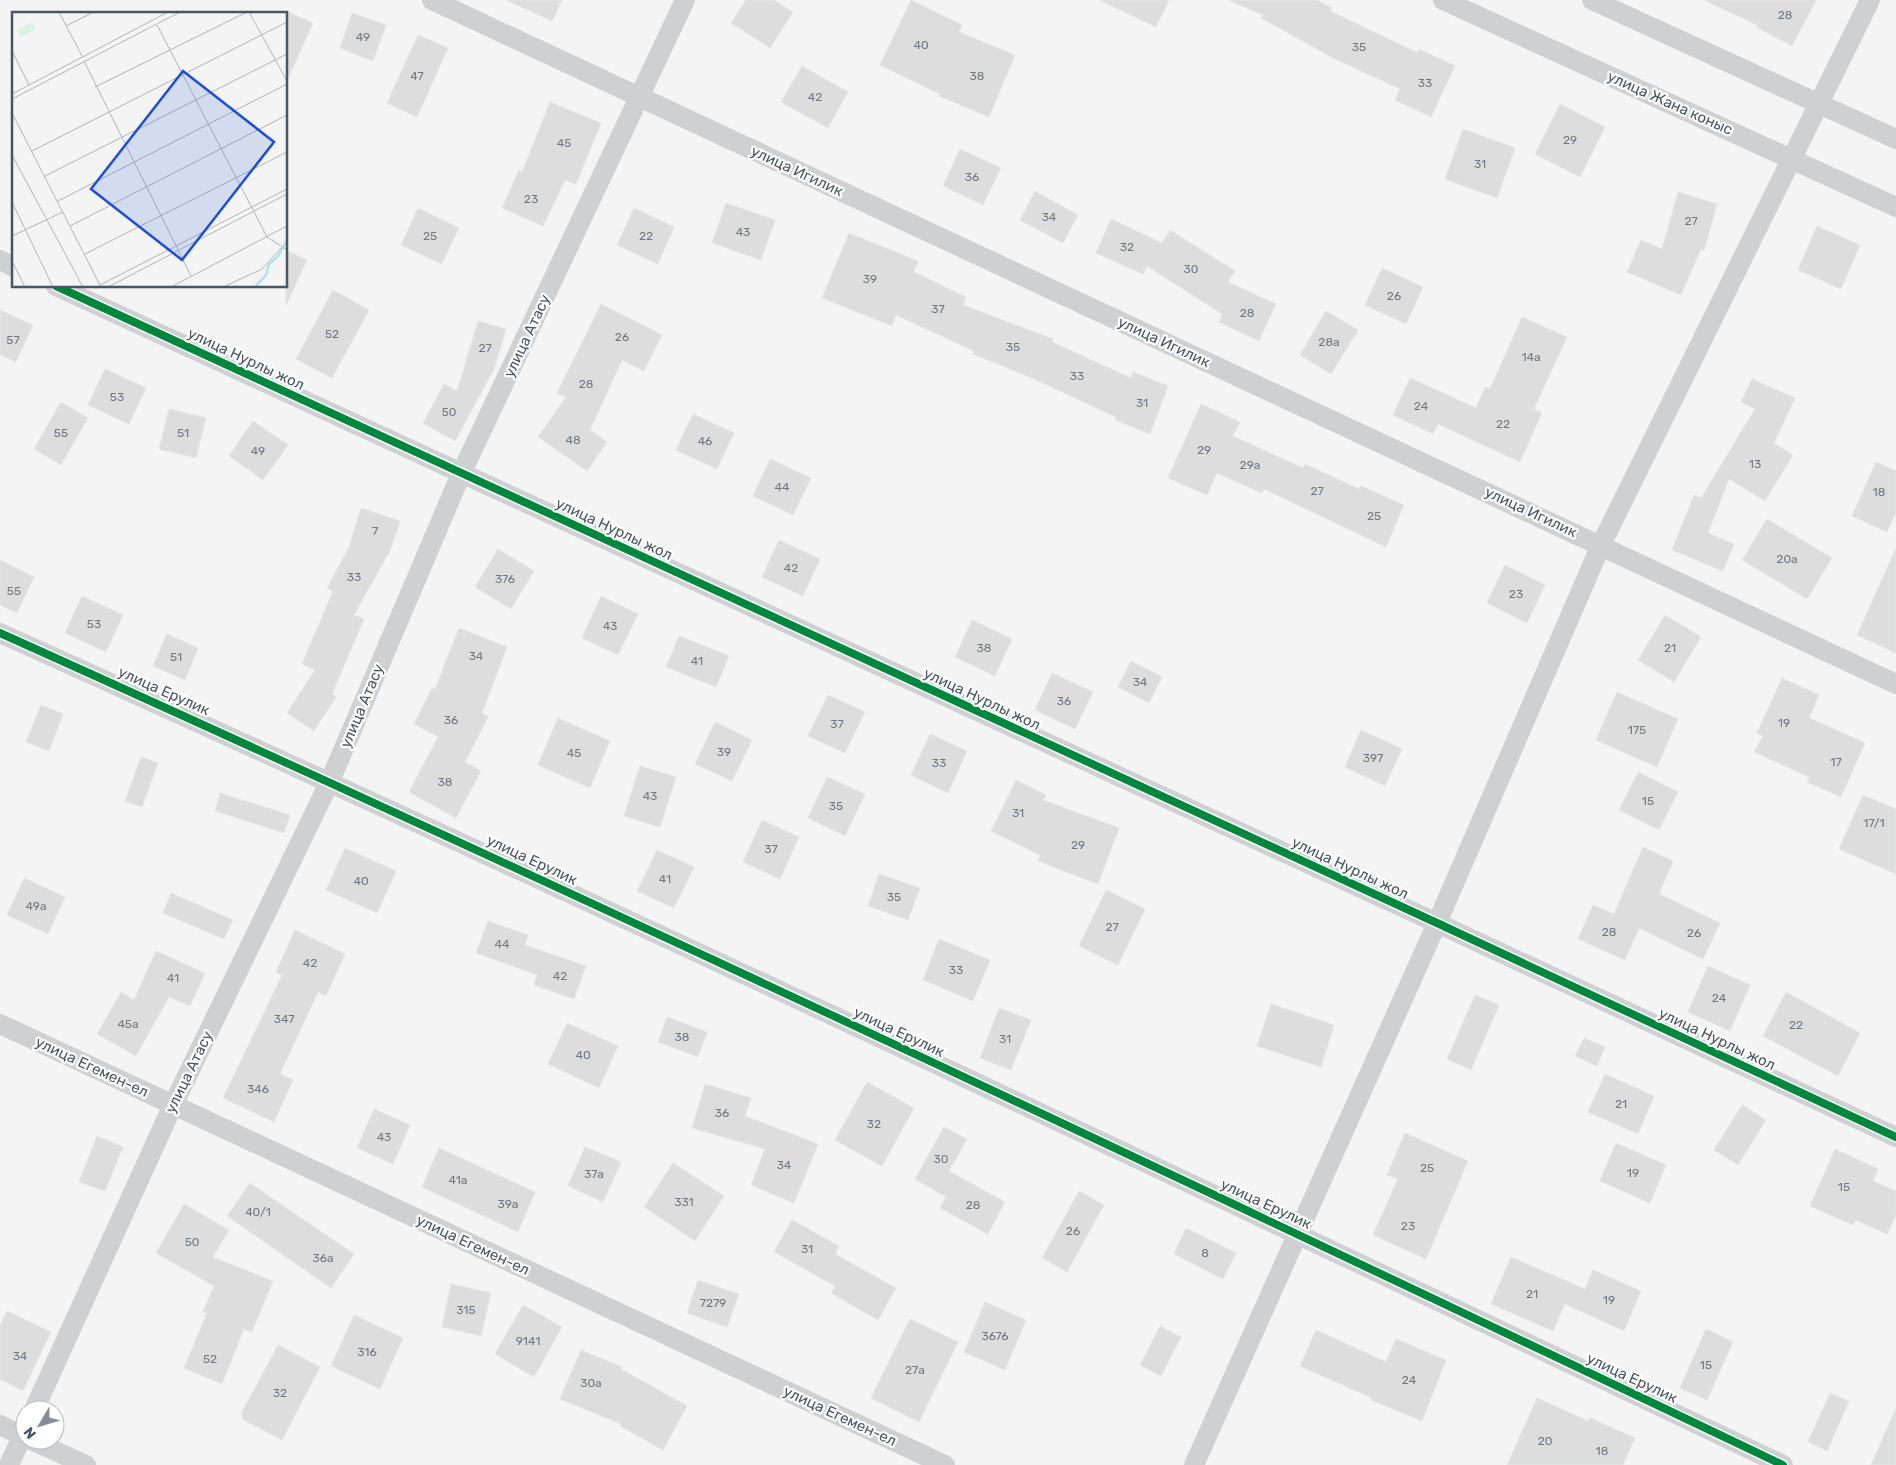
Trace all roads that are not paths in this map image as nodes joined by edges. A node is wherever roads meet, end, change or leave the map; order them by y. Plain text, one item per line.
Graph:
1 (432, 0) edge
2 (685, 0) edge
3 (1443, 0) edge
4 (1592, 0) edge
5 (1870, 0) edge
6 (640, 98) junction
7 (1819, 103) junction
8 (1896, 139) edge
9 (1792, 158) junction
10 (1896, 207) edge
11 (0, 260) edge
12 (12, 266) edge
13 (60, 288) edge
14 (461, 474) junction
15 (1601, 545) junction
16 (0, 632) edge
17 (1896, 684) edge
18 (330, 781) junction
19 (1437, 923) junction
20 (0, 1024) edge
21 (173, 1105) junction
22 (1896, 1137) edge
23 (1296, 1233) junction
24 (39, 1400) edge
25 (0, 1425) edge
26 (15, 1431) edge
27 (18, 1450) edge
28 (55, 1450) edge
29 (9, 1465) edge
30 (86, 1465) edge
31 (945, 1465) edge
32 (1194, 1465) edge
33 (1783, 1465) edge

1 - 6 street, улица Игилик
2 - 6 street, улица Атасу
3 - 9 street, улица Жана коныс
4 - 7 street
5 - 7 street
6 - 14 street, улица Атасу
6 - 15 street, улица Игилик
7 - 8 street
7 - 9 street
9 - 10 street, улица Жана коныс
9 - 15 street
11 - 12 street
13 - 14 street, улица Нурлы жол
14 - 18 street, улица Атасу
14 - 19 street, улица Нурлы жол
15 - 17 street, улица Игилик
15 - 19 street
16 - 18 street, улица Ерулик
18 - 21 street, улица Атасу
18 - 23 street, улица Ерулик
19 - 22 street, улица Нурлы жол
19 - 23 street
20 - 21 street, улица Егемен-ел
21 - 24 street, улица Атасу
21 - 31 street, улица Егемен-ел
23 - 32 street
23 - 33 street, улица Ерулик
25 - 26 street
27 - 29 street
28 - 30 street

